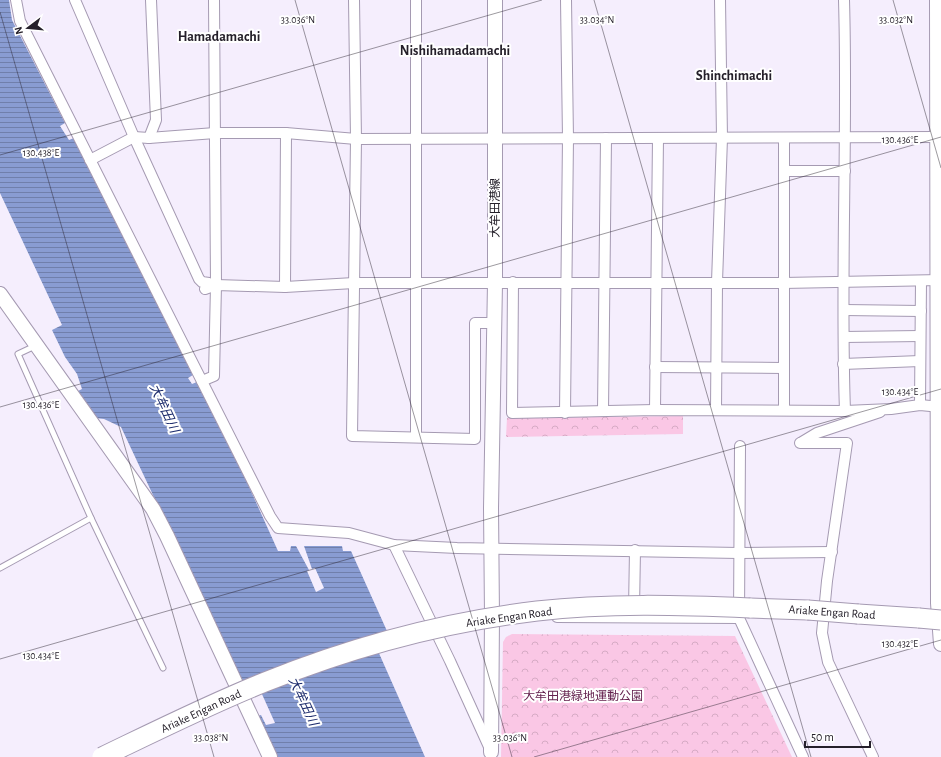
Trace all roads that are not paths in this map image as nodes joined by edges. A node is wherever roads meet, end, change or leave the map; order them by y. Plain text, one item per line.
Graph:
1 (16, 0) edge
2 (75, 0) edge
3 (151, 0) edge
4 (214, 0) edge
5 (354, 0) edge
6 (416, 0) edge
7 (495, 0) edge
8 (566, 0) edge
9 (720, 0) edge
10 (844, 0) edge
11 (938, 0) edge
12 (215, 133) junction
13 (286, 133) junction
14 (134, 137) junction
15 (940, 137) edge
16 (149, 138) junction
17 (416, 138) junction
18 (568, 138) junction
19 (606, 138) junction
20 (658, 138) junction
21 (722, 138) junction
22 (784, 138) junction
23 (846, 138) junction
24 (356, 139) junction
25 (495, 139) junction
26 (90, 160) junction
27 (785, 171) junction
28 (845, 171) junction
29 (940, 280) edge
30 (921, 281) junction
31 (495, 282) junction
32 (513, 282) junction
33 (604, 282) junction
34 (655, 282) junction
35 (717, 282) junction
36 (843, 282) junction
37 (354, 283) junction
38 (416, 283) junction
39 (565, 283) junction
40 (783, 283) junction
41 (216, 285) junction
42 (285, 287) junction
43 (0, 294) edge
44 (844, 310) junction
45 (921, 310) junction
46 (494, 323) junction
47 (844, 337) junction
48 (920, 341) junction
49 (37, 345) junction
50 (940, 345) edge
51 (920, 361) junction
52 (843, 364) junction
53 (655, 367) junction
54 (716, 367) junction
55 (783, 368) junction
56 (202, 381) junction
57 (920, 405) junction
58 (940, 406) edge
59 (891, 409) junction
60 (655, 410) junction
61 (716, 410) junction
62 (784, 410) junction
63 (845, 410) junction
64 (603, 411) junction
65 (565, 413) junction
66 (416, 438) junction
67 (740, 446) dead end
68 (91, 518) junction
69 (394, 544) junction
70 (491, 547) junction
71 (635, 550) junction
72 (832, 552) junction
73 (739, 553) junction
74 (0, 568) edge
75 (745, 613) junction
76 (492, 616) junction
77 (634, 619) junction
78 (941, 620) edge
79 (941, 640) edge
80 (941, 644) edge
81 (163, 668) dead end
82 (492, 754) edge
83 (102, 757) edge
84 (270, 757) edge
85 (803, 757) edge
86 (873, 757) edge

1 - 26 street
2 - 14 street
3 - 16 street
4 - 12 street
5 - 24 street
6 - 17 street
7 - 25 street, 大牟田港線
8 - 18 street
9 - 21 street
10 - 23 street
11 - 15 street
12 - 13 street
12 - 16 street
12 - 41 street
13 - 24 street
13 - 42 street
14 - 16 street
14 - 26 street
14 - 41 street
15 - 23 street
15 - 29 street
17 - 24 street
17 - 25 street
17 - 38 street
18 - 19 street
18 - 25 street
18 - 39 street
19 - 20 street
19 - 33 street
20 - 21 street
20 - 34 street
21 - 22 street
21 - 35 street
22 - 23 street
22 - 27 street
23 - 28 street
24 - 37 street
25 - 31 street, 大牟田港線
26 - 56 street
27 - 28 street
27 - 40 street
28 - 36 street
29 - 30 street
29 - 50 street
30 - 36 street
30 - 45 street
31 - 32 street
31 - 38 street
31 - 46 street, 大牟田港線
32 - 39 street
32 - 65 street
33 - 34 street
33 - 39 street
33 - 64 street
34 - 35 street
34 - 53 street
35 - 40 street
35 - 54 street
36 - 40 street
36 - 44 street
37 - 38 street
37 - 42 street
37 - 66 street
38 - 66 street
39 - 65 street
40 - 55 street
41 - 42 street
41 - 56 street
43 - 49 street
44 - 45 street
44 - 47 street
45 - 48 street
46 - 66 street
46 - 70 street, 大牟田港線
47 - 48 street
47 - 52 street
48 - 50 street
48 - 51 street
49 - 68 lane
49 - 84 street
50 - 58 street
51 - 52 street
51 - 57 street
52 - 63 street
53 - 54 street
53 - 60 street
54 - 55 street
54 - 61 street
55 - 62 street
56 - 69 street
57 - 58 street
57 - 59 street
58 - 79 street
59 - 63 street
59 - 72 street
60 - 61 street
60 - 64 street
61 - 62 street
62 - 63 street
64 - 65 street
67 - 73 street
68 - 74 lane
68 - 81 lane
69 - 70 street
69 - 82 street
70 - 71 street
70 - 76 street, 大牟田港線
71 - 73 street
71 - 77 street
72 - 73 street
72 - 86 street
73 - 75 street
75 - 77 street
75 - 78 highway, Ariake Engan Road, bridge
75 - 83 highway, Ariake Engan Road, bridge
75 - 85 street
76 - 77 street
76 - 82 street, 大牟田港線
79 - 80 street

